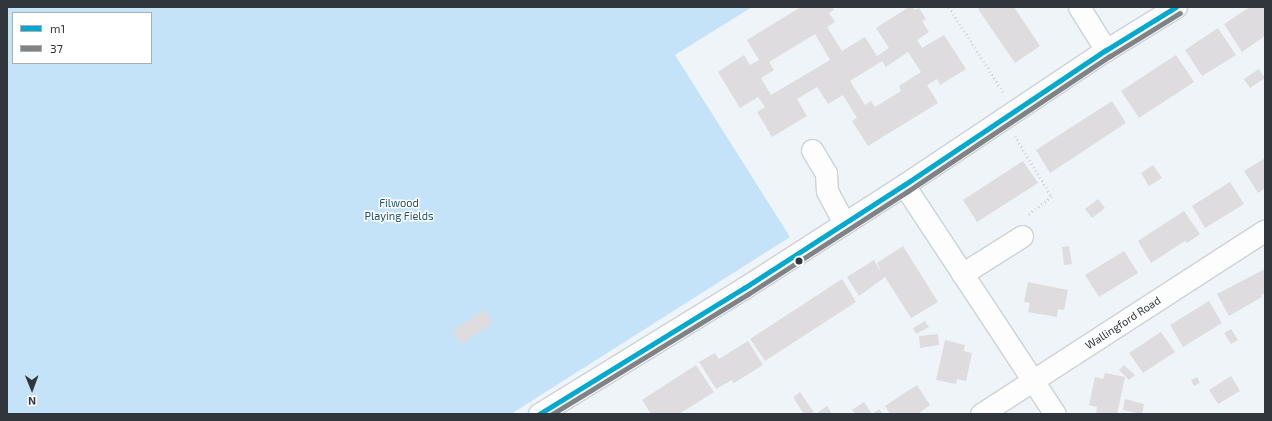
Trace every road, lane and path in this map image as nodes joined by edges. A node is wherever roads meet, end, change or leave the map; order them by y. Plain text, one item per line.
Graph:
1 (949, 7) edge
2 (1078, 7) edge
3 (1176, 7) edge
4 (1106, 50) junction
5 (1004, 118) junction
6 (812, 150) dead end
7 (904, 185) junction
8 (844, 222) junction
9 (1265, 230) edge
10 (1022, 236) joint
11 (962, 274) junction
12 (1033, 381) junction
13 (539, 414) edge
14 (981, 414) edge
15 (1055, 414) edge

1 - 5 path
2 - 4 street
3 - 4 street
4 - 5 street
5 - 7 street
5 - 10 path
6 - 8 street
7 - 8 street
7 - 11 street
8 - 13 street
9 - 12 street, Wallingford Road
10 - 11 street
11 - 12 street
12 - 14 street, Wallingford Road
12 - 15 street

